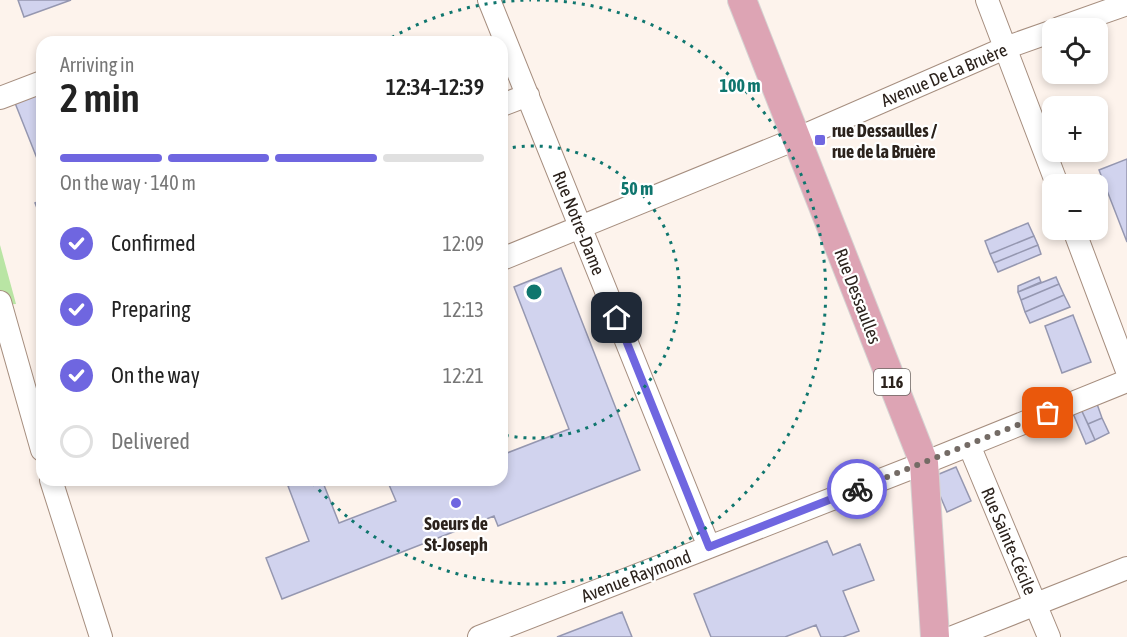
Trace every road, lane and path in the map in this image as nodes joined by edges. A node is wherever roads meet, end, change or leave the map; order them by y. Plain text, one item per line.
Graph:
1 (489, 0) edge
2 (742, 0) edge
3 (987, 0) edge
4 (1127, 4) edge
5 (1087, 18) edge
6 (1042, 35) edge
7 (504, 36) edge
8 (508, 46) edge
9 (1005, 48) junction
10 (36, 84) edge
11 (528, 95) junction
12 (0, 98) edge
13 (508, 103) edge
14 (796, 139) junction
15 (1053, 174) edge
16 (581, 228) junction
17 (1078, 240) edge
18 (508, 257) edge
19 (0, 302) edge
20 (1127, 371) edge
21 (1127, 381) edge
22 (36, 427) edge
23 (969, 445) junction
24 (924, 463) junction
25 (53, 486) edge
26 (709, 547) junction
27 (1127, 568) edge
28 (1035, 604) junction
29 (101, 637) edge
30 (479, 637) edge
31 (935, 637) edge
32 (953, 637) edge
33 (1049, 637) edge

1 - 7 street, Rue Notre-Dame
2 - 14 main road, Rue Dessaulles / 116
3 - 9 street
4 - 5 street
6 - 9 street, Avenue De La Bruère
8 - 11 street, Rue Notre-Dame
9 - 14 street, Avenue De La Bruère
9 - 15 street
10 - 12 street
11 - 13 street
11 - 16 street, Rue Notre-Dame
14 - 16 street, Avenue De La Bruère
14 - 24 main road, Rue Dessaulles / 116
16 - 18 street, Avenue De La Bruère
16 - 26 street, Rue Notre-Dame
17 - 20 street
19 - 22 street
21 - 23 street, Avenue Raymond
23 - 24 street, Avenue Raymond
23 - 28 street, Rue Sainte-Cécile
24 - 26 street, Avenue Raymond
24 - 31 main road, Rue Dessaulles / 116
25 - 29 street
26 - 30 street, Avenue Raymond
27 - 28 street
28 - 32 street
28 - 33 street, Rue Sainte-Cécile

